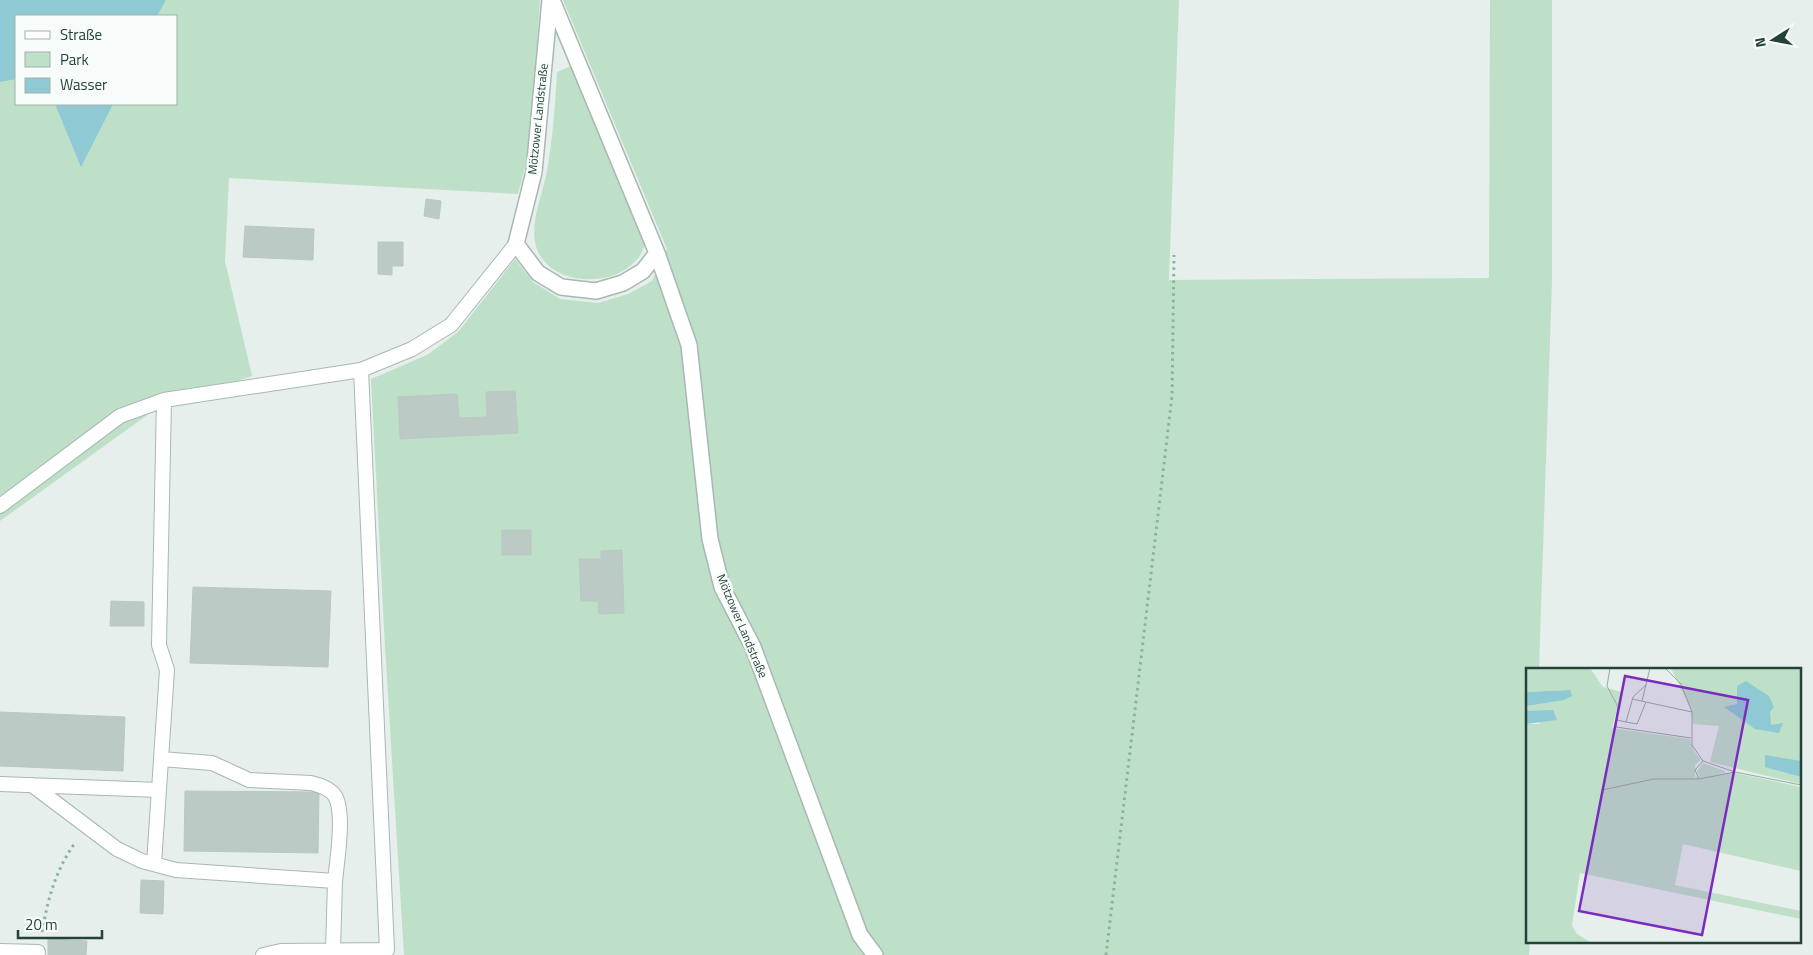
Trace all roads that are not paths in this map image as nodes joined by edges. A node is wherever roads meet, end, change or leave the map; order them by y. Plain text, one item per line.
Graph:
1 (551, 0) edge
2 (516, 244) junction
3 (657, 254) junction
4 (361, 370) junction
5 (164, 400) junction
6 (0, 506) edge
7 (161, 759) junction
8 (0, 784) edge
9 (32, 785) junction
10 (159, 790) junction
11 (154, 864) junction
12 (335, 881) junction
13 (333, 950) junction
14 (0, 951) edge
15 (38, 952) road end
16 (263, 955) edge
17 (875, 955) edge

1 - 2 street, Mötzower Landstraße
1 - 3 street, Mötzower Landstraße
2 - 3 street
2 - 4 lane
3 - 17 street, Mötzower Landstraße
4 - 5 lane
4 - 13 lane
5 - 6 lane
5 - 7 lane
7 - 10 lane
7 - 12 lane
8 - 9 lane
9 - 10 lane
9 - 11 lane
10 - 11 lane
11 - 12 lane
12 - 13 lane
13 - 16 lane
14 - 15 lane

